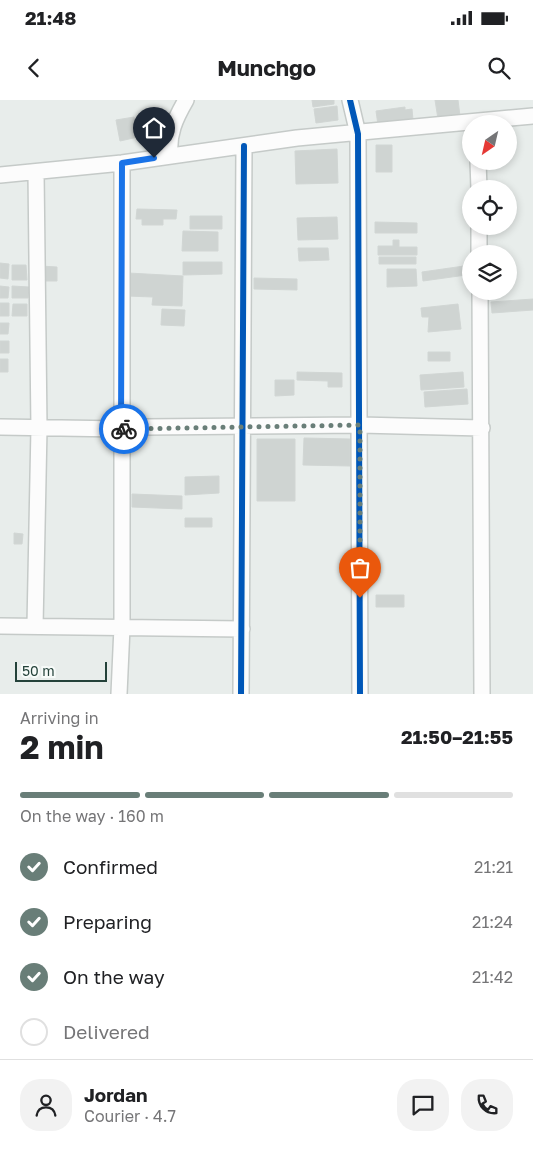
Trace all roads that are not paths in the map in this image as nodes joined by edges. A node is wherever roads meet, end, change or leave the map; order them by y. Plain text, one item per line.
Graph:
1 (350, 100) edge
2 (181, 102) edge
3 (533, 116) edge
4 (518, 118) edge
5 (462, 124) edge
6 (358, 134) junction
7 (244, 146) junction
8 (170, 156) junction
9 (122, 163) junction
10 (36, 172) junction
11 (0, 176) edge
12 (480, 300) edge
13 (360, 425) junction
14 (244, 426) junction
15 (0, 427) edge
16 (39, 428) junction
17 (482, 428) junction
18 (121, 429) junction
19 (0, 626) edge
20 (35, 626) junction
21 (122, 627) junction
22 (242, 629) junction
23 (119, 694) edge
24 (241, 694) edge
25 (360, 694) edge
26 (482, 694) edge

1 - 6 street
2 - 8 street
3 - 4 street
5 - 6 street
6 - 7 street
6 - 13 street
7 - 8 street
7 - 14 street
8 - 9 street
9 - 10 street
9 - 18 street
10 - 11 street
10 - 16 street
12 - 17 street
13 - 14 street
13 - 17 street
13 - 25 street
14 - 18 street
14 - 22 street
15 - 16 street
16 - 18 street
16 - 20 street
17 - 26 street
18 - 21 street
19 - 20 street
20 - 21 street
21 - 22 street
21 - 23 street
22 - 24 street

